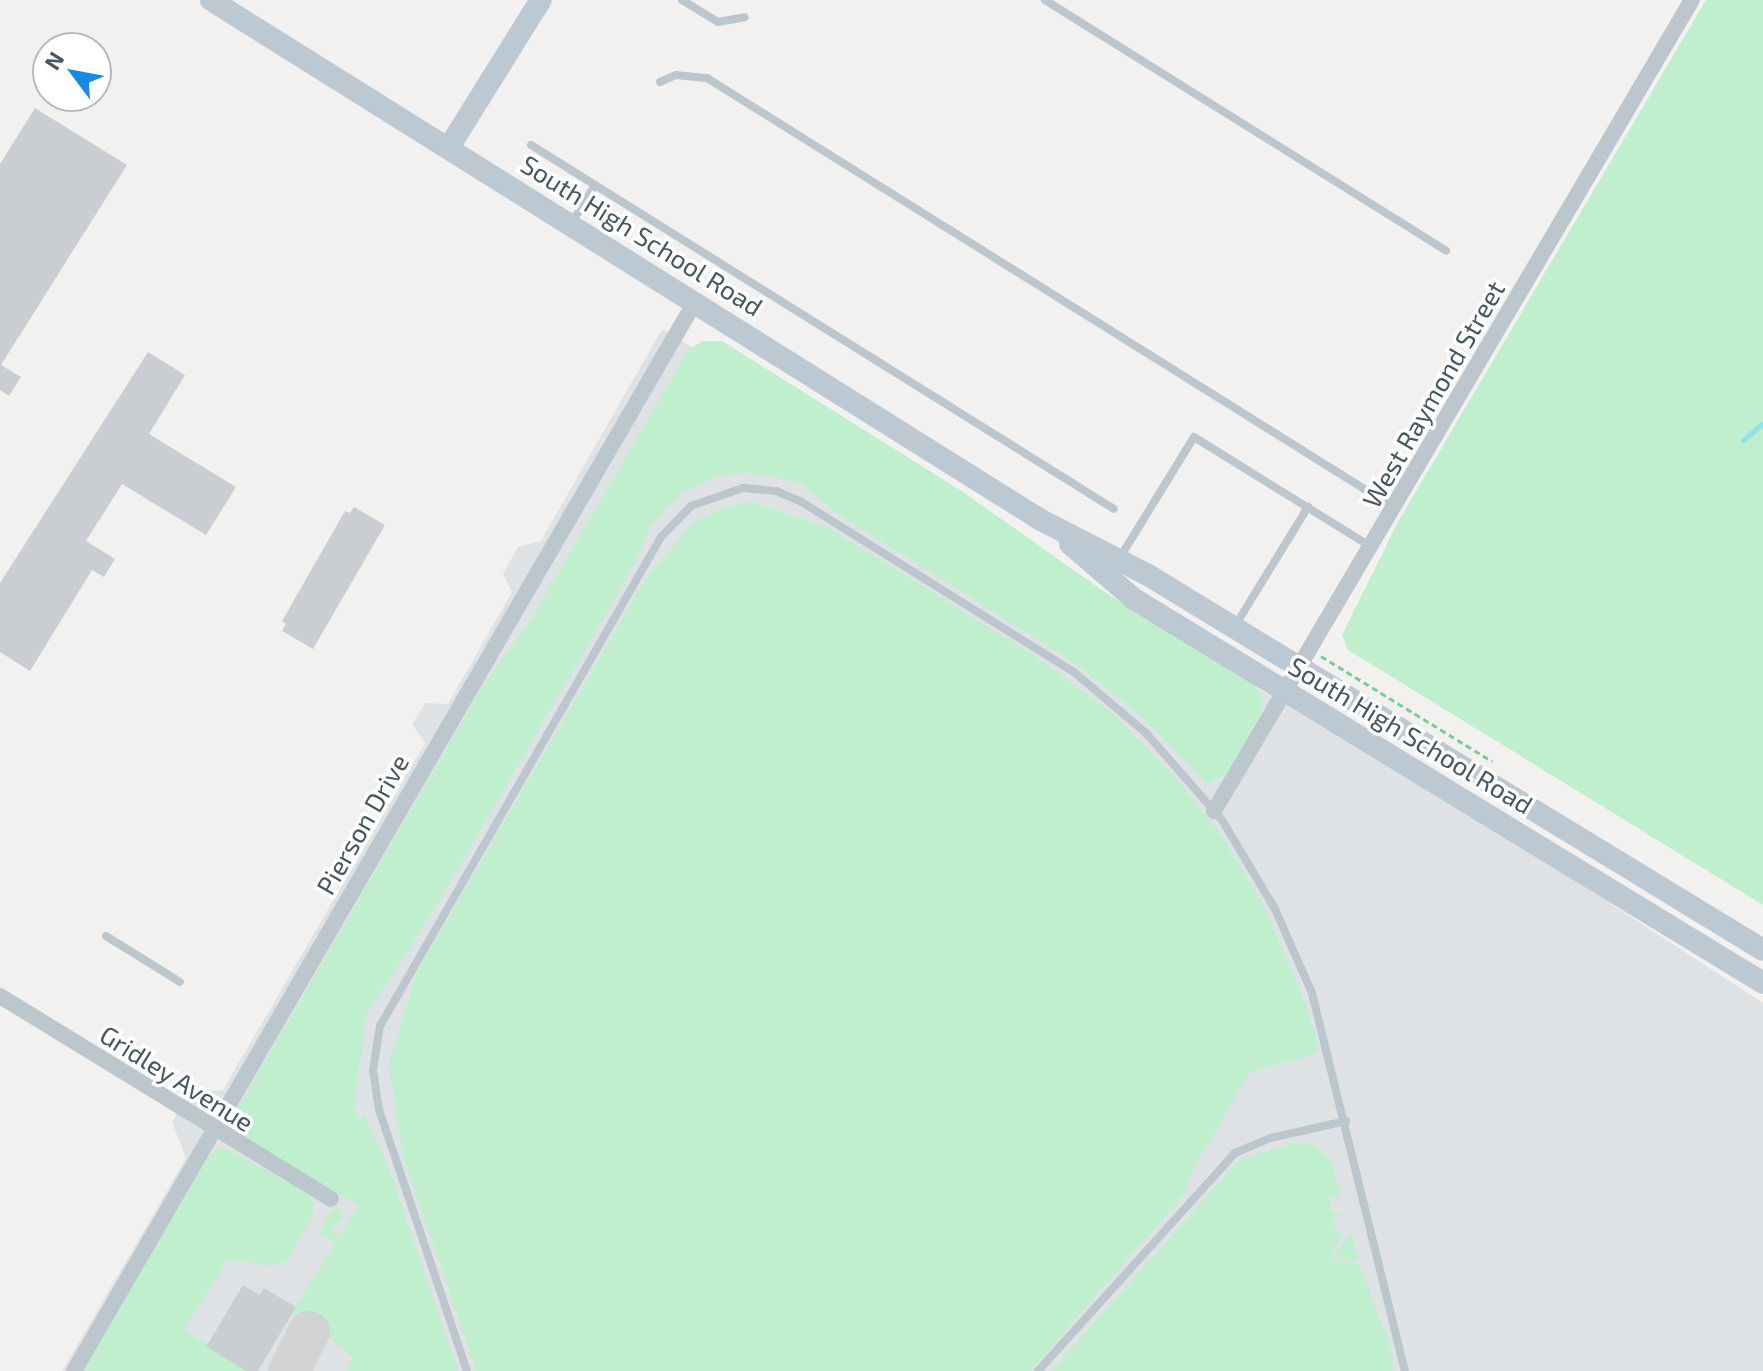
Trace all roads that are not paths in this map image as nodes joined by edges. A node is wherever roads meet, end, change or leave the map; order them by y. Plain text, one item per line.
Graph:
1 (211, 0) edge
2 (541, 0) edge
3 (682, 0) edge
4 (1045, 0) edge
5 (1692, 0) edge
6 (745, 17) dead end
7 (660, 82) dead end
8 (531, 145) dead end
9 (449, 147) junction
10 (595, 185) junction
11 (571, 224) junction
12 (1446, 251) dead end
13 (695, 302) junction
14 (1308, 507) junction
15 (1394, 507) junction
16 (1114, 509) dead end
17 (1041, 520) junction
18 (1372, 547) junction
19 (1118, 559) junction
20 (1234, 627) junction
21 (1301, 668) junction
22 (1287, 692) junction
23 (1214, 811) junction
24 (106, 936) dead end
25 (1763, 950) edge
26 (180, 982) dead end
27 (1763, 983) edge
28 (0, 996) edge
29 (1346, 1121) junction
30 (214, 1129) junction
31 (331, 1199) dead end
32 (74, 1371) edge
33 (467, 1371) edge
34 (1038, 1371) edge
35 (1405, 1371) edge

1 - 9 street, South High School Road
2 - 9 street
3 - 6 lane
4 - 12 lane
5 - 15 street, West Raymond Street
7 - 15 lane
8 - 10 lane
9 - 11 street, South High School Road
10 - 11 lane
10 - 16 lane
11 - 13 street, South High School Road
13 - 17 street, South High School Road
13 - 30 street, Pierson Drive
14 - 18 lane
14 - 19 lane
14 - 20 lane
15 - 18 street, West Raymond Street
17 - 19 street, South High School Road
17 - 22 street, South High School Road
18 - 21 street, West Raymond Street
19 - 20 street, South High School Road
20 - 21 street, South High School Road
21 - 22 street, West Raymond Street
21 - 25 street, South High School Road
22 - 23 street, West Raymond Street
22 - 27 street, South High School Road
23 - 29 lane
23 - 33 lane
24 - 26 lane
28 - 30 street, Gridley Avenue
29 - 34 lane
29 - 35 lane
30 - 31 street, Gridley Avenue
30 - 32 street, Pierson Drive

